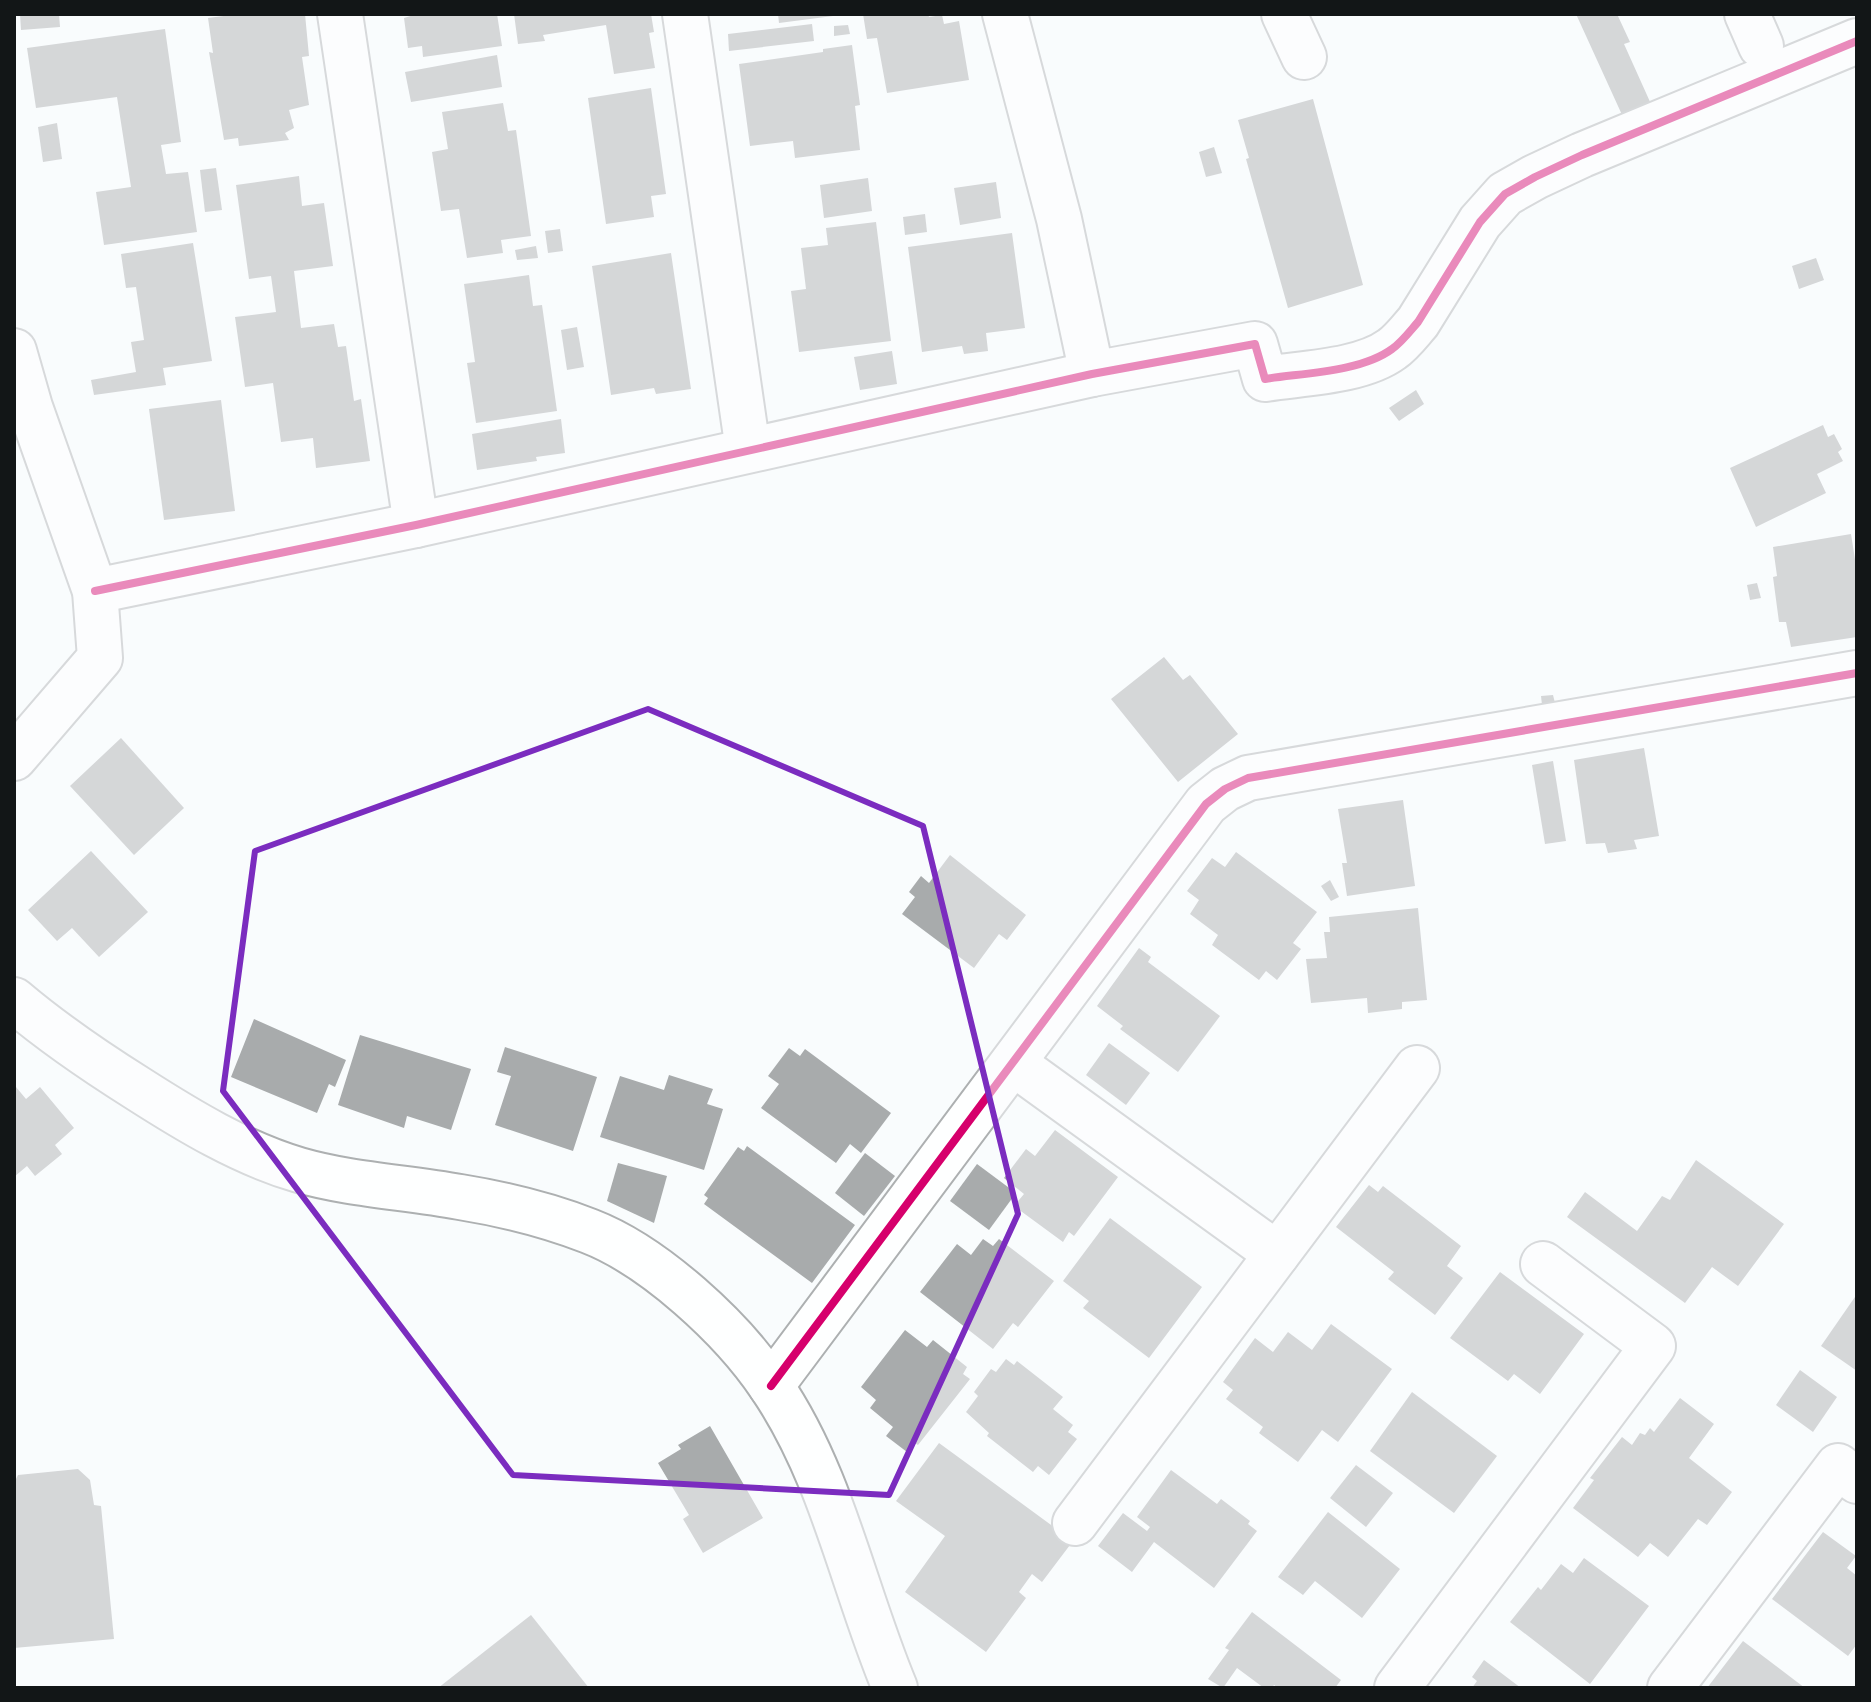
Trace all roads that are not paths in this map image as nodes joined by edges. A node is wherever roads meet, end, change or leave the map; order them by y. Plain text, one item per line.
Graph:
1 (340, 14) edge
2 (685, 14) edge
3 (1005, 14) edge
4 (1284, 14) edge
5 (1857, 41) edge
6 (1304, 57) dead end
7 (14, 351) edge
8 (1092, 374) junction
9 (748, 450) junction
10 (416, 525) junction
11 (95, 591) junction
12 (1857, 673) edge
13 (14, 758) edge
14 (14, 1000) edge
15 (1013, 1063) junction
16 (1417, 1068) dead end
17 (1277, 1254) junction
18 (1543, 1264) dead end
19 (771, 1386) junction
20 (1857, 1481) edge
21 (1075, 1523) dead end
22 (895, 1688) edge
23 (1397, 1688) edge
24 (1670, 1688) edge

1 - 10 street
2 - 9 street
3 - 8 street
4 - 6 street
5 - 8 street
7 - 11 street
8 - 9 street
9 - 10 street
10 - 11 street
11 - 13 street
12 - 15 street
14 - 19 street
15 - 17 street
15 - 19 street
16 - 17 street
17 - 21 street
18 - 23 street
19 - 22 street
20 - 24 street

